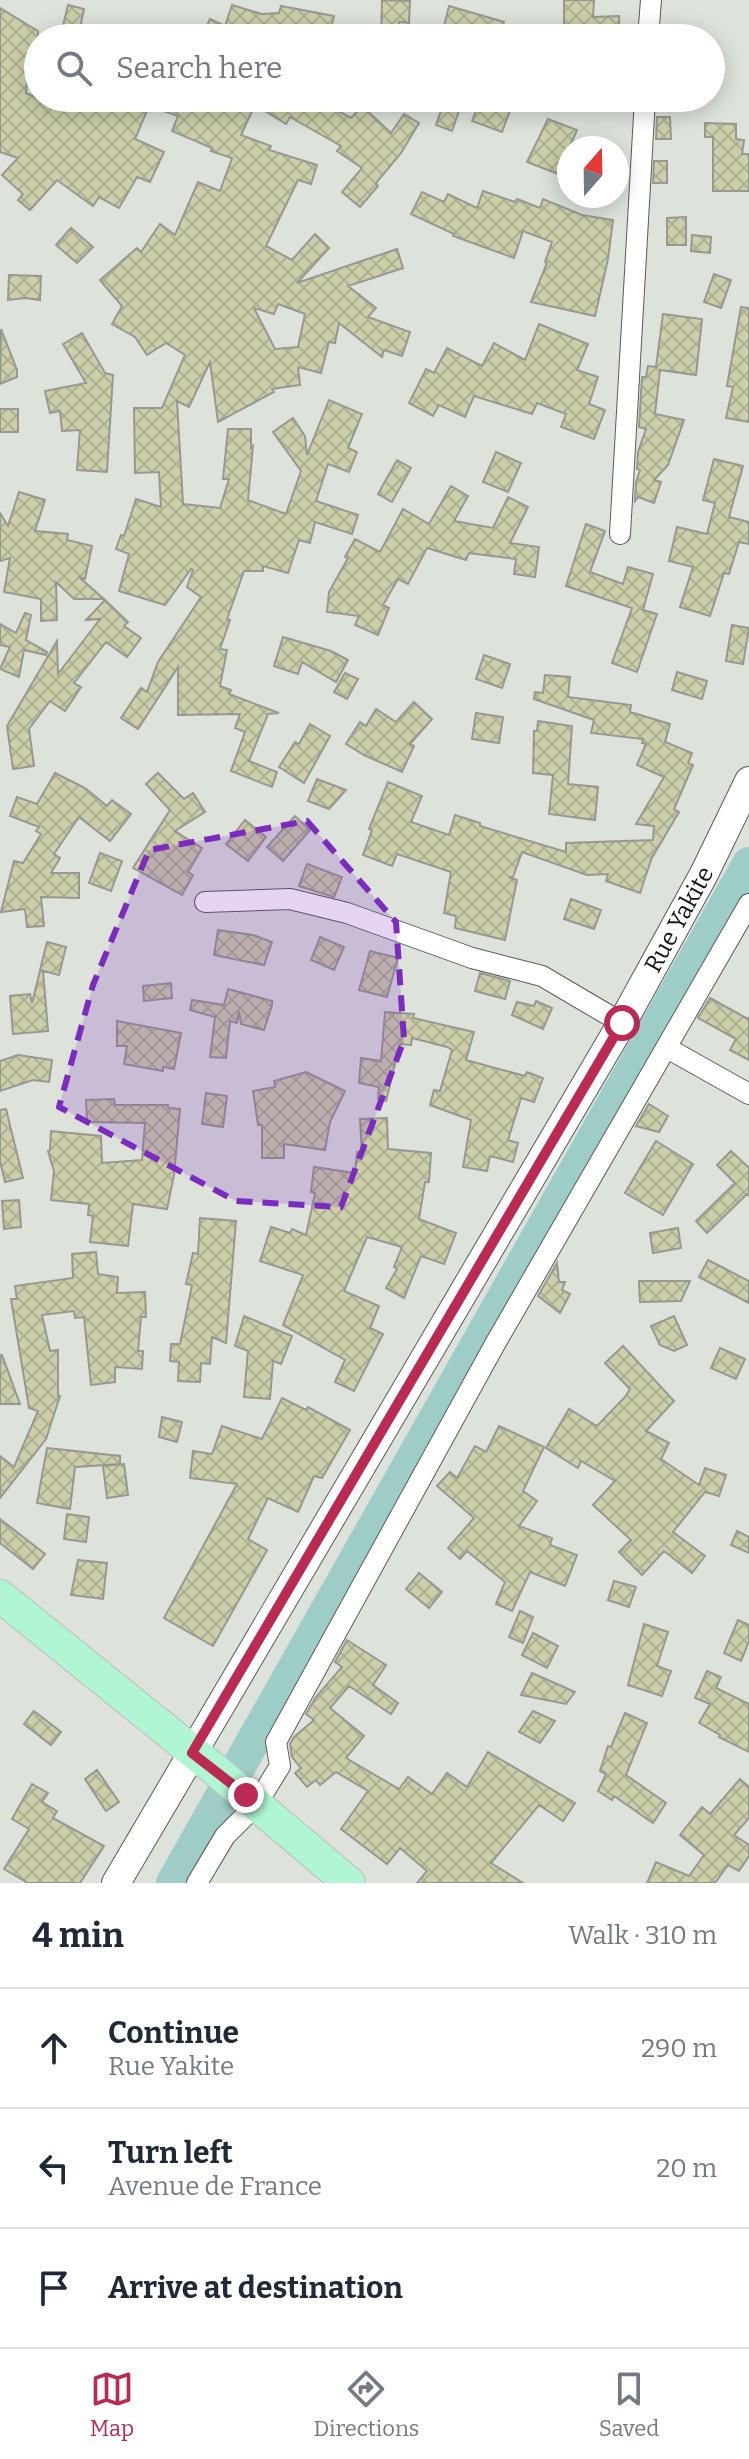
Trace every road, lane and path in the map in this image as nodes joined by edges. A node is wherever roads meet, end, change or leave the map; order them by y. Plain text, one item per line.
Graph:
1 (651, 0) edge
2 (649, 24) edge
3 (644, 112) edge
4 (620, 534) dead end
5 (749, 781) edge
6 (205, 902) dead end
7 (749, 904) edge
8 (622, 1023) junction
9 (667, 1048) junction
10 (749, 1094) edge
11 (0, 1596) edge
12 (202, 1760) junction
13 (251, 1800) junction
14 (116, 1883) edge
15 (197, 1883) edge
16 (349, 1883) edge

1 - 2 street
3 - 4 street
5 - 8 main road, Rue Yakite
6 - 8 street
7 - 9 street
8 - 12 main road, Rue Yakite
9 - 10 street
9 - 13 street
11 - 12 main road
12 - 13 main road
12 - 14 main road, Rue Yakite
13 - 15 street
13 - 16 main road

